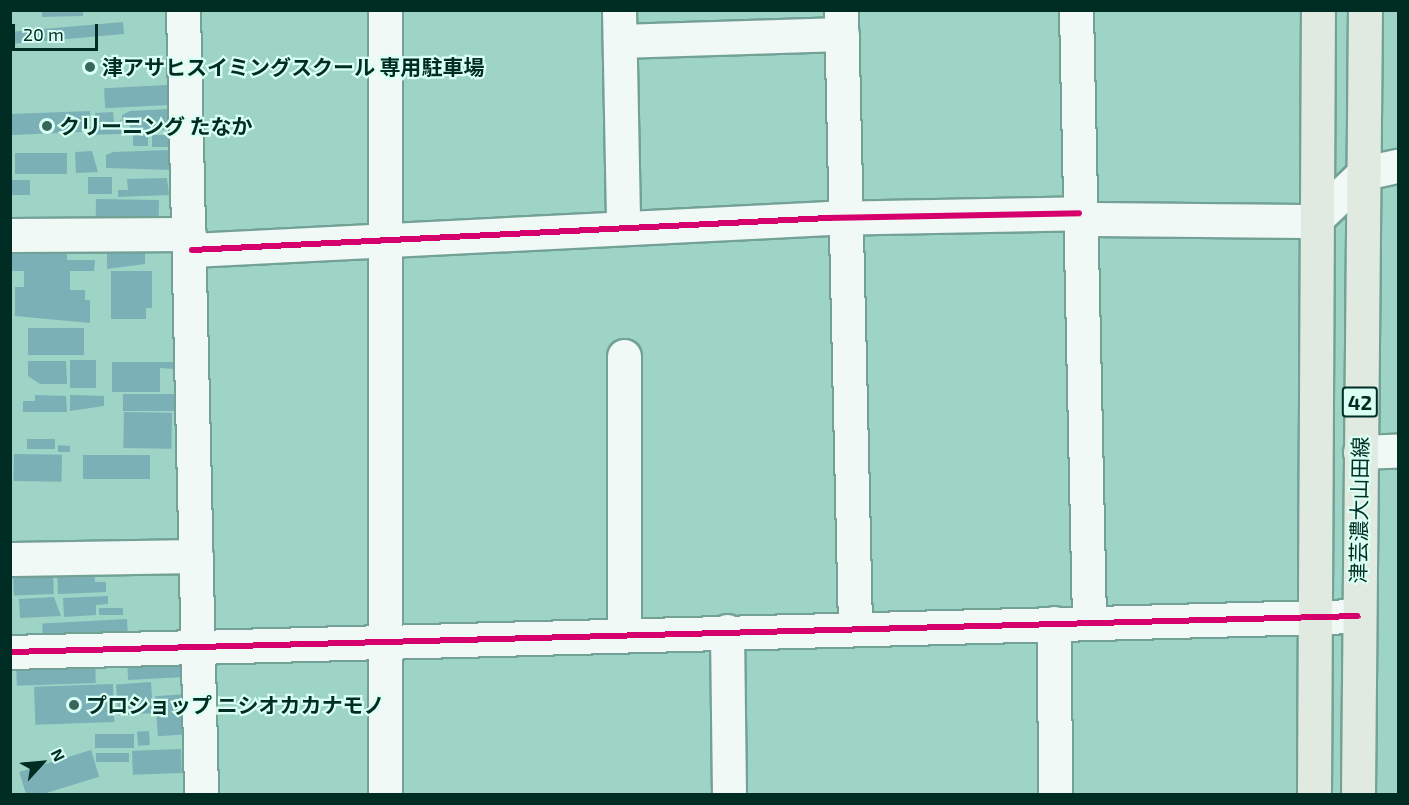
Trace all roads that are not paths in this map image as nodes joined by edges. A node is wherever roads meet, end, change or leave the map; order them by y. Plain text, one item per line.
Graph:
1 (183, 10) edge
2 (385, 10) edge
3 (1076, 10) edge
4 (1318, 10) edge
5 (1365, 10) edge
6 (842, 22) edge
7 (619, 26) edge
8 (1398, 166) edge
9 (1364, 173) junction
10 (1081, 216) junction
11 (846, 219) junction
12 (1314, 221) junction
13 (623, 227) junction
14 (10, 235) edge
15 (388, 239) junction
16 (190, 242) junction
17 (624, 356) dead end
18 (1398, 451) edge
19 (1360, 452) junction
20 (196, 556) junction
21 (10, 559) edge
22 (1358, 616) junction
23 (1312, 617) junction
24 (1089, 622) junction
25 (1054, 623) junction
26 (855, 628) junction
27 (727, 631) junction
28 (624, 633) junction
29 (386, 639) junction
30 (197, 644) junction
31 (10, 652) edge
32 (201, 795) edge
33 (385, 795) edge
34 (729, 795) edge
35 (1055, 795) edge
36 (1314, 795) edge
37 (1358, 795) edge

1 - 16 street
2 - 15 street
3 - 10 street
4 - 12 main road, 42
5 - 9 main road, 津芸濃大山田線 / 42
6 - 7 street
6 - 11 street
7 - 13 street
8 - 9 street
9 - 12 street
9 - 19 main road, 津芸濃大山田線 / 42
10 - 11 street
10 - 12 street
10 - 24 street
11 - 13 street
11 - 26 street
12 - 23 main road, 42
13 - 15 street
14 - 16 street
15 - 16 street
15 - 29 street
16 - 20 street
17 - 28 street
18 - 19 street
19 - 22 main road, 津芸濃大山田線 / 42
20 - 21 street
20 - 30 street
22 - 23 street
22 - 37 main road, 津芸濃大山田線 / 42
23 - 24 street
23 - 36 main road, 42
24 - 25 street
25 - 26 street
25 - 35 street
26 - 27 street
27 - 28 street
27 - 34 street
28 - 29 street
29 - 30 street
29 - 33 street
30 - 31 street
30 - 32 street

